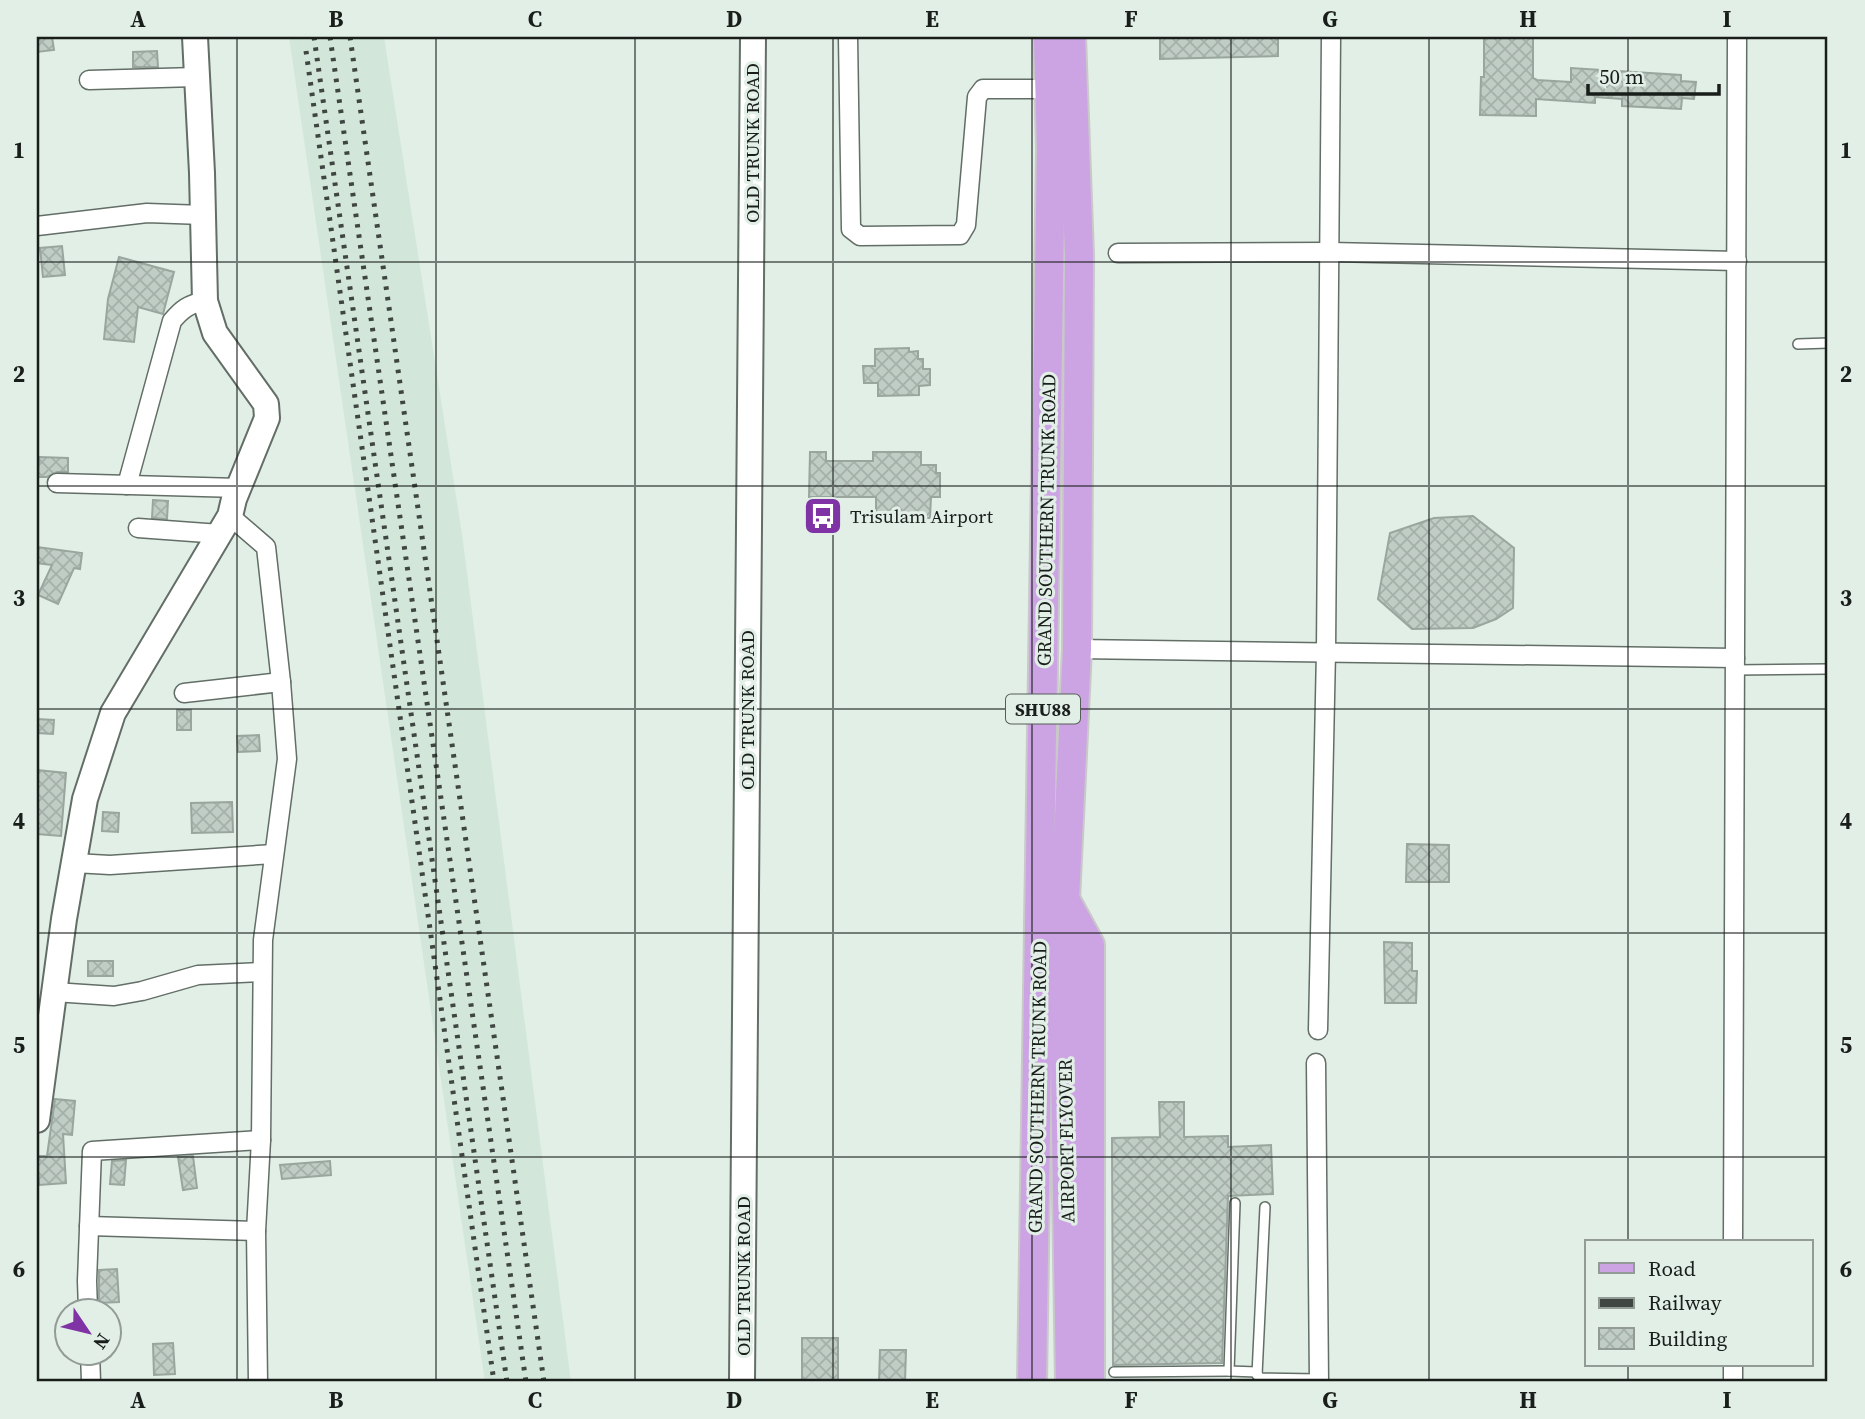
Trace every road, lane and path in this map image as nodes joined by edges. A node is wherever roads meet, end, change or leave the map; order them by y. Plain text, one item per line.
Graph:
1 (195, 37) edge
2 (752, 37) edge
3 (848, 37) edge
4 (1048, 37) edge
5 (1071, 37) edge
6 (1331, 37) edge
7 (1737, 37) edge
8 (196, 77) junction
9 (89, 80) dead end
10 (1049, 89) junction
11 (203, 215) junction
12 (37, 226) edge
13 (1330, 251) junction
14 (1118, 253) dead end
15 (1737, 261) junction
16 (205, 301) junction
17 (1828, 343) edge
18 (1798, 344) dead end
19 (57, 483) dead end
20 (127, 485) junction
21 (239, 488) junction
22 (225, 525) junction
23 (138, 528) dead end
24 (1077, 649) junction
25 (1326, 651) junction
26 (1735, 664) junction
27 (1828, 669) edge
28 (281, 682) junction
29 (184, 693) dead end
30 (274, 854) junction
31 (74, 863) junction
32 (1064, 899) junction
33 (262, 972) junction
34 (54, 992) junction
35 (1318, 1030) dead end
36 (1316, 1063) dead end
37 (37, 1119) edge
38 (261, 1140) junction
39 (1236, 1203) dead end
40 (1265, 1207) dead end
41 (89, 1226) junction
42 (256, 1231) junction
43 (1733, 1240) edge
44 (88, 1296) edge
45 (1229, 1371) junction
46 (1257, 1372) junction
47 (1102, 1377) edge
48 (1319, 1381) edge
49 (258, 1382) edge
50 (742, 1382) edge
51 (1032, 1382) edge
52 (1070, 1382) edge

1 - 8 street
2 - 50 street, OLD TRUNK ROAD
3 - 10 street
4 - 10 main road, GRAND SOUTHERN TRUNK ROAD / SHU88
5 - 24 main road, GRAND SOUTHERN TRUNK ROAD / SHU88
6 - 13 street
7 - 15 street
8 - 9 street
8 - 11 street
10 - 51 main road, GRAND SOUTHERN TRUNK ROAD / SHU88
11 - 12 street
11 - 16 street
13 - 14 street
13 - 15 street
13 - 25 street
15 - 26 street
16 - 20 street
16 - 21 street
17 - 18 lane
19 - 20 street
20 - 21 street
21 - 22 street
22 - 23 street
22 - 28 street
22 - 31 street
24 - 25 street
24 - 32 main road, GRAND SOUTHERN TRUNK ROAD / SHU88
25 - 26 street
25 - 35 street
26 - 27 lane
26 - 43 street
28 - 29 street
28 - 30 street
30 - 31 street
30 - 33 street
31 - 34 street
32 - 47 main road
32 - 52 main road, AIRPORT FLYOVER / SHU88
33 - 34 street
33 - 38 street
34 - 37 street
36 - 48 street
38 - 41 street
38 - 42 street
39 - 45 lane
40 - 46 lane
41 - 42 street
41 - 44 street
42 - 49 street
45 - 46 lane
45 - 47 lane
46 - 48 lane

